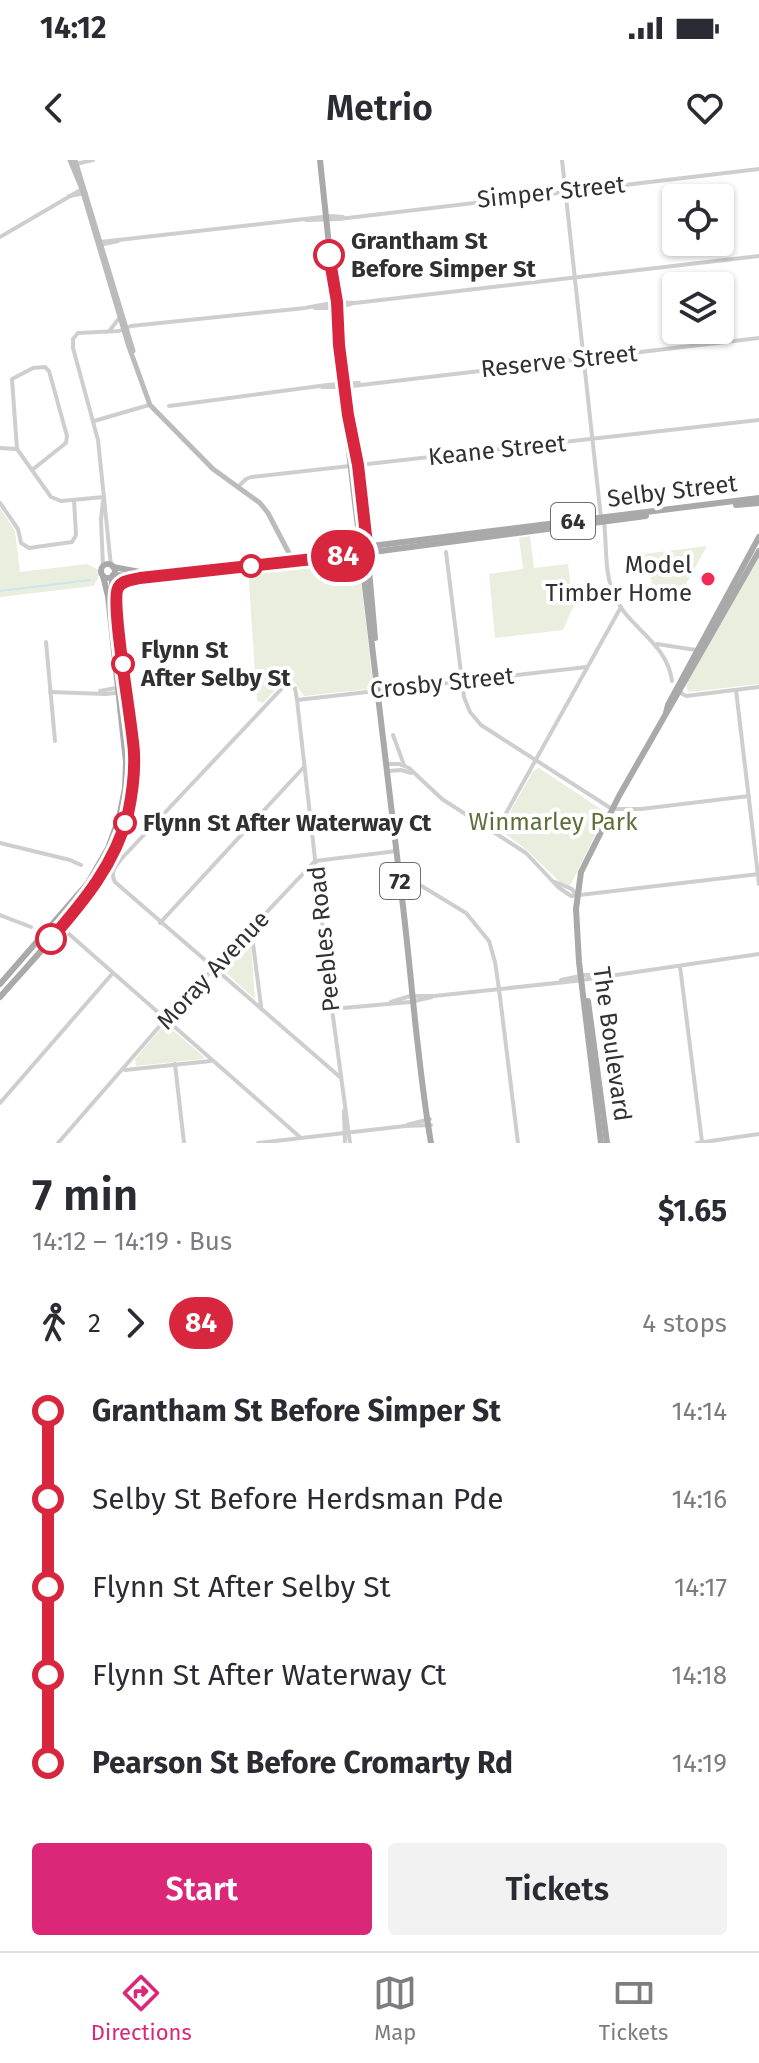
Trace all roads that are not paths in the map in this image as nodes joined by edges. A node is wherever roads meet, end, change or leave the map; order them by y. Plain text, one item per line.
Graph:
1 (93, 160) edge
2 (562, 160) edge
3 (319, 161) edge
4 (73, 162) edge
5 (759, 169) edge
6 (84, 191) junction
7 (565, 191) junction
8 (325, 218) junction
9 (0, 237) edge
10 (100, 244) junction
11 (759, 256) edge
12 (575, 278) junction
13 (335, 305) junction
14 (120, 317) junction
15 (142, 327) junction
16 (125, 329) junction
17 (110, 330) junction
18 (130, 338) junction
19 (759, 338) edge
20 (133, 356) junction
21 (584, 358) junction
22 (344, 385) junction
23 (150, 405) junction
24 (169, 406) dead end
25 (759, 420) edge
26 (94, 421) junction
27 (593, 439) junction
28 (0, 448) edge
29 (17, 449) junction
30 (355, 466) junction
31 (32, 470) junction
32 (238, 487) junction
33 (104, 497) junction
34 (74, 500) junction
35 (759, 501) edge
36 (0, 503) edge
37 (602, 518) junction
38 (759, 537) edge
39 (364, 550) junction
40 (759, 551) edge
41 (446, 552) dead end
42 (291, 559) junction
43 (111, 570) junction
44 (140, 578) junction
45 (621, 607) junction
46 (117, 616) junction
47 (46, 642) dead end
48 (655, 644) junction
49 (699, 651) junction
50 (587, 667) junction
51 (461, 681) junction
52 (672, 681) dead end
53 (759, 687) edge
54 (126, 689) junction
55 (118, 690) junction
56 (736, 690) junction
57 (378, 691) junction
58 (678, 691) junction
59 (50, 692) junction
60 (297, 700) junction
61 (132, 730) junction
62 (393, 735) dead end
63 (55, 741) dead end
64 (125, 746) junction
65 (536, 761) junction
66 (404, 765) junction
67 (304, 767) junction
68 (388, 768) junction
69 (413, 774) junction
70 (749, 796) junction
71 (612, 809) junction
72 (495, 833) junction
73 (0, 843) edge
74 (397, 851) junction
75 (315, 861) junction
76 (81, 865) dead end
77 (758, 874) edge
78 (401, 883) junction
79 (759, 884) edge
80 (576, 895) junction
81 (0, 915) edge
82 (160, 923) junction
83 (31, 927) dead end
84 (61, 927) junction
85 (251, 928) junction
86 (759, 954) edge
87 (680, 965) junction
88 (214, 968) junction
89 (112, 974) junction
90 (583, 977) junction
91 (1, 982) edge
92 (499, 989) junction
93 (0, 997) edge
94 (414, 999) junction
95 (261, 1008) junction
96 (332, 1009) junction
97 (165, 1020) junction
98 (213, 1061) junction
99 (175, 1064) junction
100 (122, 1070) junction
101 (340, 1077) junction
102 (0, 1103) edge
103 (429, 1122) junction
104 (346, 1133) junction
105 (759, 1134) edge
106 (301, 1138) junction
107 (431, 1140) edge
108 (699, 1142) edge
109 (58, 1143) edge
110 (184, 1143) edge
111 (258, 1143) edge
112 (348, 1143) edge
113 (518, 1143) edge
114 (601, 1143) edge
115 (607, 1143) edge

1 - 4 street
2 - 7 street
3 - 8 main road, 72
4 - 6 main road
5 - 7 street, Simper Street
6 - 9 street
6 - 10 main road
7 - 8 street, Simper Street
7 - 12 street
8 - 10 street, Simper Street
8 - 13 main road, 72
10 - 14 main road
10 - 16 main road
11 - 12 street
12 - 13 street
12 - 21 street
13 - 15 street
13 - 22 main road, 72
14 - 16 main road
14 - 17 street
15 - 16 street
15 - 18 street
16 - 17 street
16 - 18 main road
16 - 20 main road
17 - 26 street
18 - 20 main road
19 - 21 street, Reserve Street
20 - 23 main road
21 - 22 street, Reserve Street
21 - 27 street
22 - 24 street, Reserve Street
22 - 30 main road, 72
23 - 26 street
23 - 32 main road
25 - 27 street, Keane Street
26 - 33 street
27 - 30 street, Keane Street
27 - 37 street
28 - 29 street
29 - 31 street
29 - 31 street
30 - 32 street, Keane Street
30 - 39 main road, 72
31 - 34 street
32 - 42 main road
33 - 34 street
33 - 43 street
34 - 36 street
35 - 37 main road, Selby Street / 64
37 - 39 main road, Selby Street / 64
37 - 45 street
38 - 49 main road, The Boulevard
39 - 42 main road, Selby Street / 64
39 - 57 main road, 72
40 - 49 main road, The Boulevard
41 - 51 street
42 - 43 main road, Selby Street / 64
42 - 44 main road, Selby Street / 64
43 - 44 main road, Selby Street / 64
43 - 46 main road
43 - 55 main road, 64
44 - 46 main road
45 - 48 street
45 - 50 street
46 - 54 main road
47 - 59 street
48 - 49 street
48 - 52 street
49 - 58 main road, The Boulevard
50 - 51 street, Crosby Street
50 - 65 street
51 - 57 street, Crosby Street
51 - 65 street
53 - 56 street
54 - 55 street
54 - 61 main road
55 - 59 street
55 - 64 main road, 64
56 - 58 street
56 - 70 street
57 - 60 street, Crosby Street
57 - 68 main road, 72
58 - 71 main road, The Boulevard
59 - 63 street
60 - 67 street, Peebles Road
60 - 82 street
61 - 64 main road
61 - 84 main road
62 - 66 street
64 - 91 main road, 64
65 - 71 street
65 - 72 street
66 - 68 street
66 - 69 street
67 - 75 street, Peebles Road
67 - 82 street
68 - 69 street
68 - 74 main road, 72
69 - 72 street
70 - 71 street
70 - 77 street
71 - 80 main road, The Boulevard
72 - 80 street
73 - 76 street
74 - 75 street
74 - 78 main road, 72
75 - 85 street, Moray Avenue
75 - 96 street, Peebles Road
77 - 79 street
77 - 80 street
78 - 92 street
78 - 94 main road, 72
80 - 90 main road, The Boulevard
81 - 83 street
82 - 88 street
84 - 89 street
84 - 93 main road
85 - 88 street, Moray Avenue
85 - 95 street
86 - 87 street
87 - 90 street
87 - 108 street
88 - 95 street
88 - 97 street, Moray Avenue
89 - 97 street
89 - 102 street
90 - 92 street
90 - 114 main road, The Boulevard
90 - 115 main road, The Boulevard
92 - 94 street
92 - 113 street
94 - 96 street
94 - 103 main road, 72
95 - 101 street
96 - 101 street, Peebles Road
97 - 98 street
97 - 100 street, Moray Avenue
98 - 99 street
98 - 106 street
99 - 100 street
99 - 110 street
100 - 109 street, Moray Avenue
101 - 104 street, Peebles Road
103 - 104 street
103 - 107 main road, 72
104 - 106 street
104 - 112 street, Peebles Road
105 - 108 street
106 - 111 street

